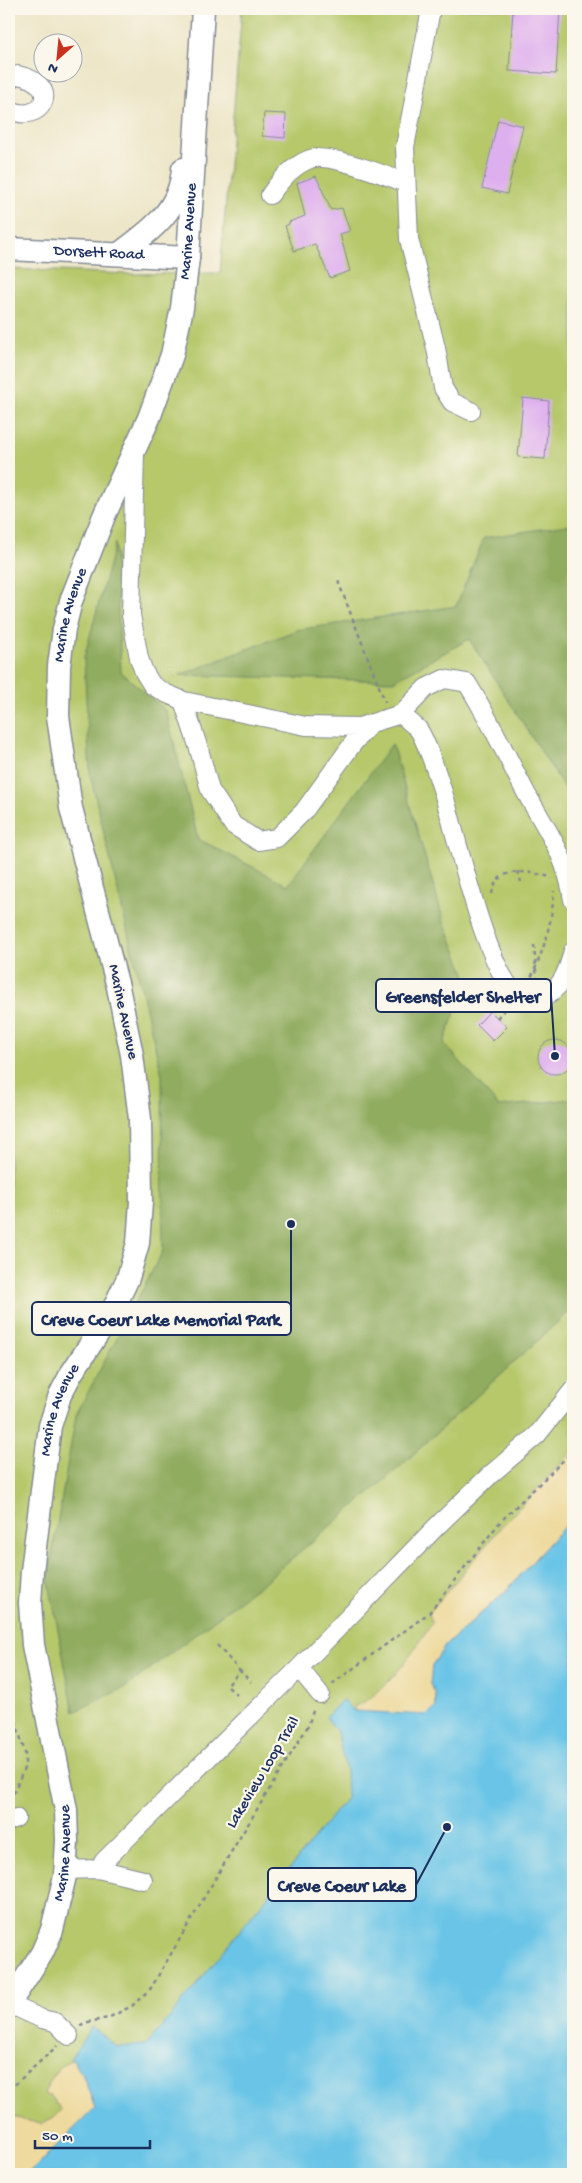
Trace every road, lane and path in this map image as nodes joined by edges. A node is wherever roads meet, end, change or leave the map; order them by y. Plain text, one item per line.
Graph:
1 (203, 9) edge
2 (431, 9) edge
3 (9, 79) edge
4 (198, 95) junction
5 (9, 109) edge
6 (406, 183) junction
7 (270, 195) dead end
8 (9, 249) edge
9 (119, 254) junction
10 (188, 258) junction
11 (471, 411) dead end
12 (135, 452) junction
13 (338, 581) dead end
14 (183, 701) junction
15 (396, 716) junction
16 (370, 724) junction
17 (518, 871) junction
18 (521, 882) dead end
19 (552, 882) dead end
20 (554, 886) dead end
21 (492, 894) dead end
22 (573, 900) edge
23 (534, 945) dead end
24 (573, 951) edge
25 (537, 967) junction
26 (518, 994) junction
27 (537, 999) junction
28 (497, 1018) dead end
29 (573, 1390) edge
30 (573, 1451) edge
31 (217, 1645) dead end
32 (299, 1668) junction
33 (240, 1671) junction
34 (251, 1682) dead end
35 (320, 1694) junction
36 (237, 1695) dead end
37 (9, 1698) edge
38 (11, 1815) edge
39 (98, 1869) junction
40 (65, 1870) junction
41 (143, 1880) dead end
42 (9, 2004) edge
43 (69, 2036) junction
44 (9, 2090) edge

1 - 4 main road, Marine Avenue
2 - 6 street
3 - 5 street
4 - 9 main road
4 - 10 main road, Marine Avenue
6 - 7 street
6 - 11 street
8 - 9 main road, Dorsett Road
9 - 10 main road, Dorsett Road
10 - 12 main road, Marine Avenue
12 - 14 street
12 - 40 main road, Marine Avenue
13 - 15 path
14 - 16 street
14 - 16 street
15 - 16 street
15 - 22 street
15 - 26 street
17 - 18 path
17 - 19 path
17 - 21 path
20 - 25 path
23 - 25 path
24 - 27 street
25 - 26 path
25 - 27 path
26 - 27 street
26 - 28 path
29 - 32 street
30 - 35 path
31 - 33 path
32 - 35 street
32 - 39 street
33 - 34 path
33 - 36 path
35 - 43 path, Lakeview Loop Trail
37 - 38 path
39 - 40 street
39 - 41 street
40 - 42 main road, Marine Avenue
42 - 43 street
43 - 44 path, Lakeview Loop Trail

